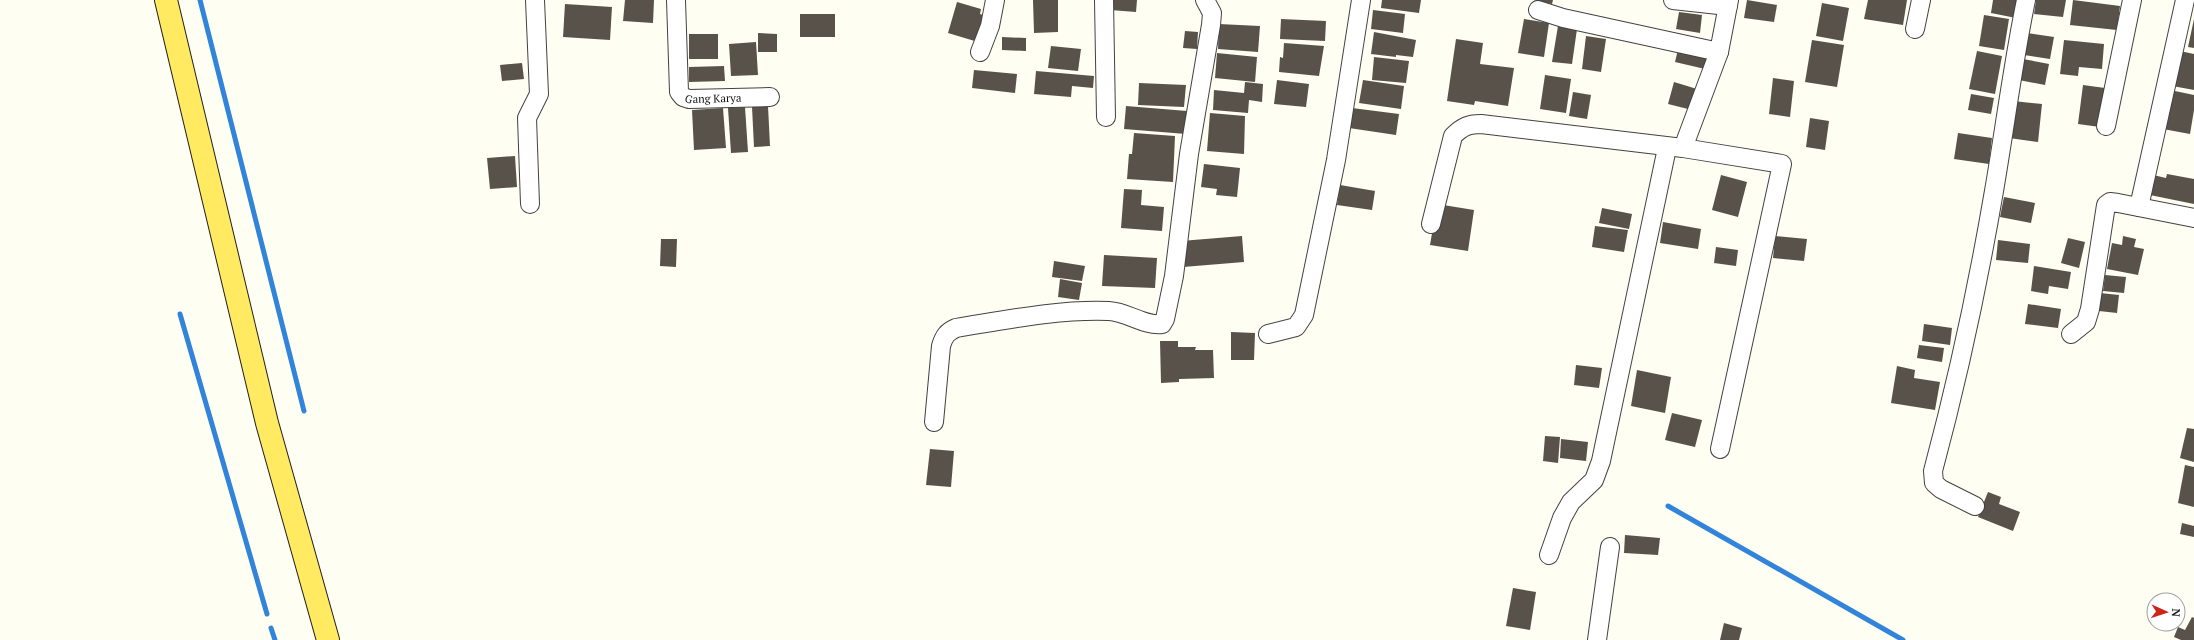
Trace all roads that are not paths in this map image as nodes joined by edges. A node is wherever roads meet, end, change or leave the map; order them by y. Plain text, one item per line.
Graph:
1 (166, 0) edge
2 (535, 0) edge
3 (676, 0) edge
4 (995, 0) edge
5 (1104, 0) edge
6 (1205, 0) edge
7 (1361, 0) edge
8 (1673, 0) edge
9 (1921, 0) edge
10 (2026, 0) edge
11 (2132, 0) edge
12 (2185, 0) edge
13 (1729, 3) edge
14 (1538, 10) dead end
15 (1916, 29) dead end
16 (980, 52) dead end
17 (1719, 52) junction
18 (770, 96) dead end
19 (1106, 117) dead end
20 (2106, 126) dead end
21 (1675, 148) junction
22 (530, 204) dead end
23 (2139, 207) junction
24 (2194, 218) edge
25 (1431, 224) dead end
26 (1268, 334) dead end
27 (2071, 334) dead end
28 (934, 422) dead end
29 (1720, 448) dead end
30 (1975, 506) dead end
31 (1610, 547) dead end
32 (1549, 555) dead end
33 (328, 640) edge
34 (1597, 640) edge

1 - 33 main road
2 - 22 street
3 - 18 street, Gang Karya
4 - 16 street
5 - 19 street
6 - 28 street
7 - 26 street
8 - 13 street
9 - 15 street
10 - 30 street
11 - 20 street
12 - 23 street
13 - 17 street
14 - 17 street
17 - 21 street
21 - 25 street
21 - 29 street
21 - 32 street
23 - 24 street
23 - 27 street
31 - 34 street

